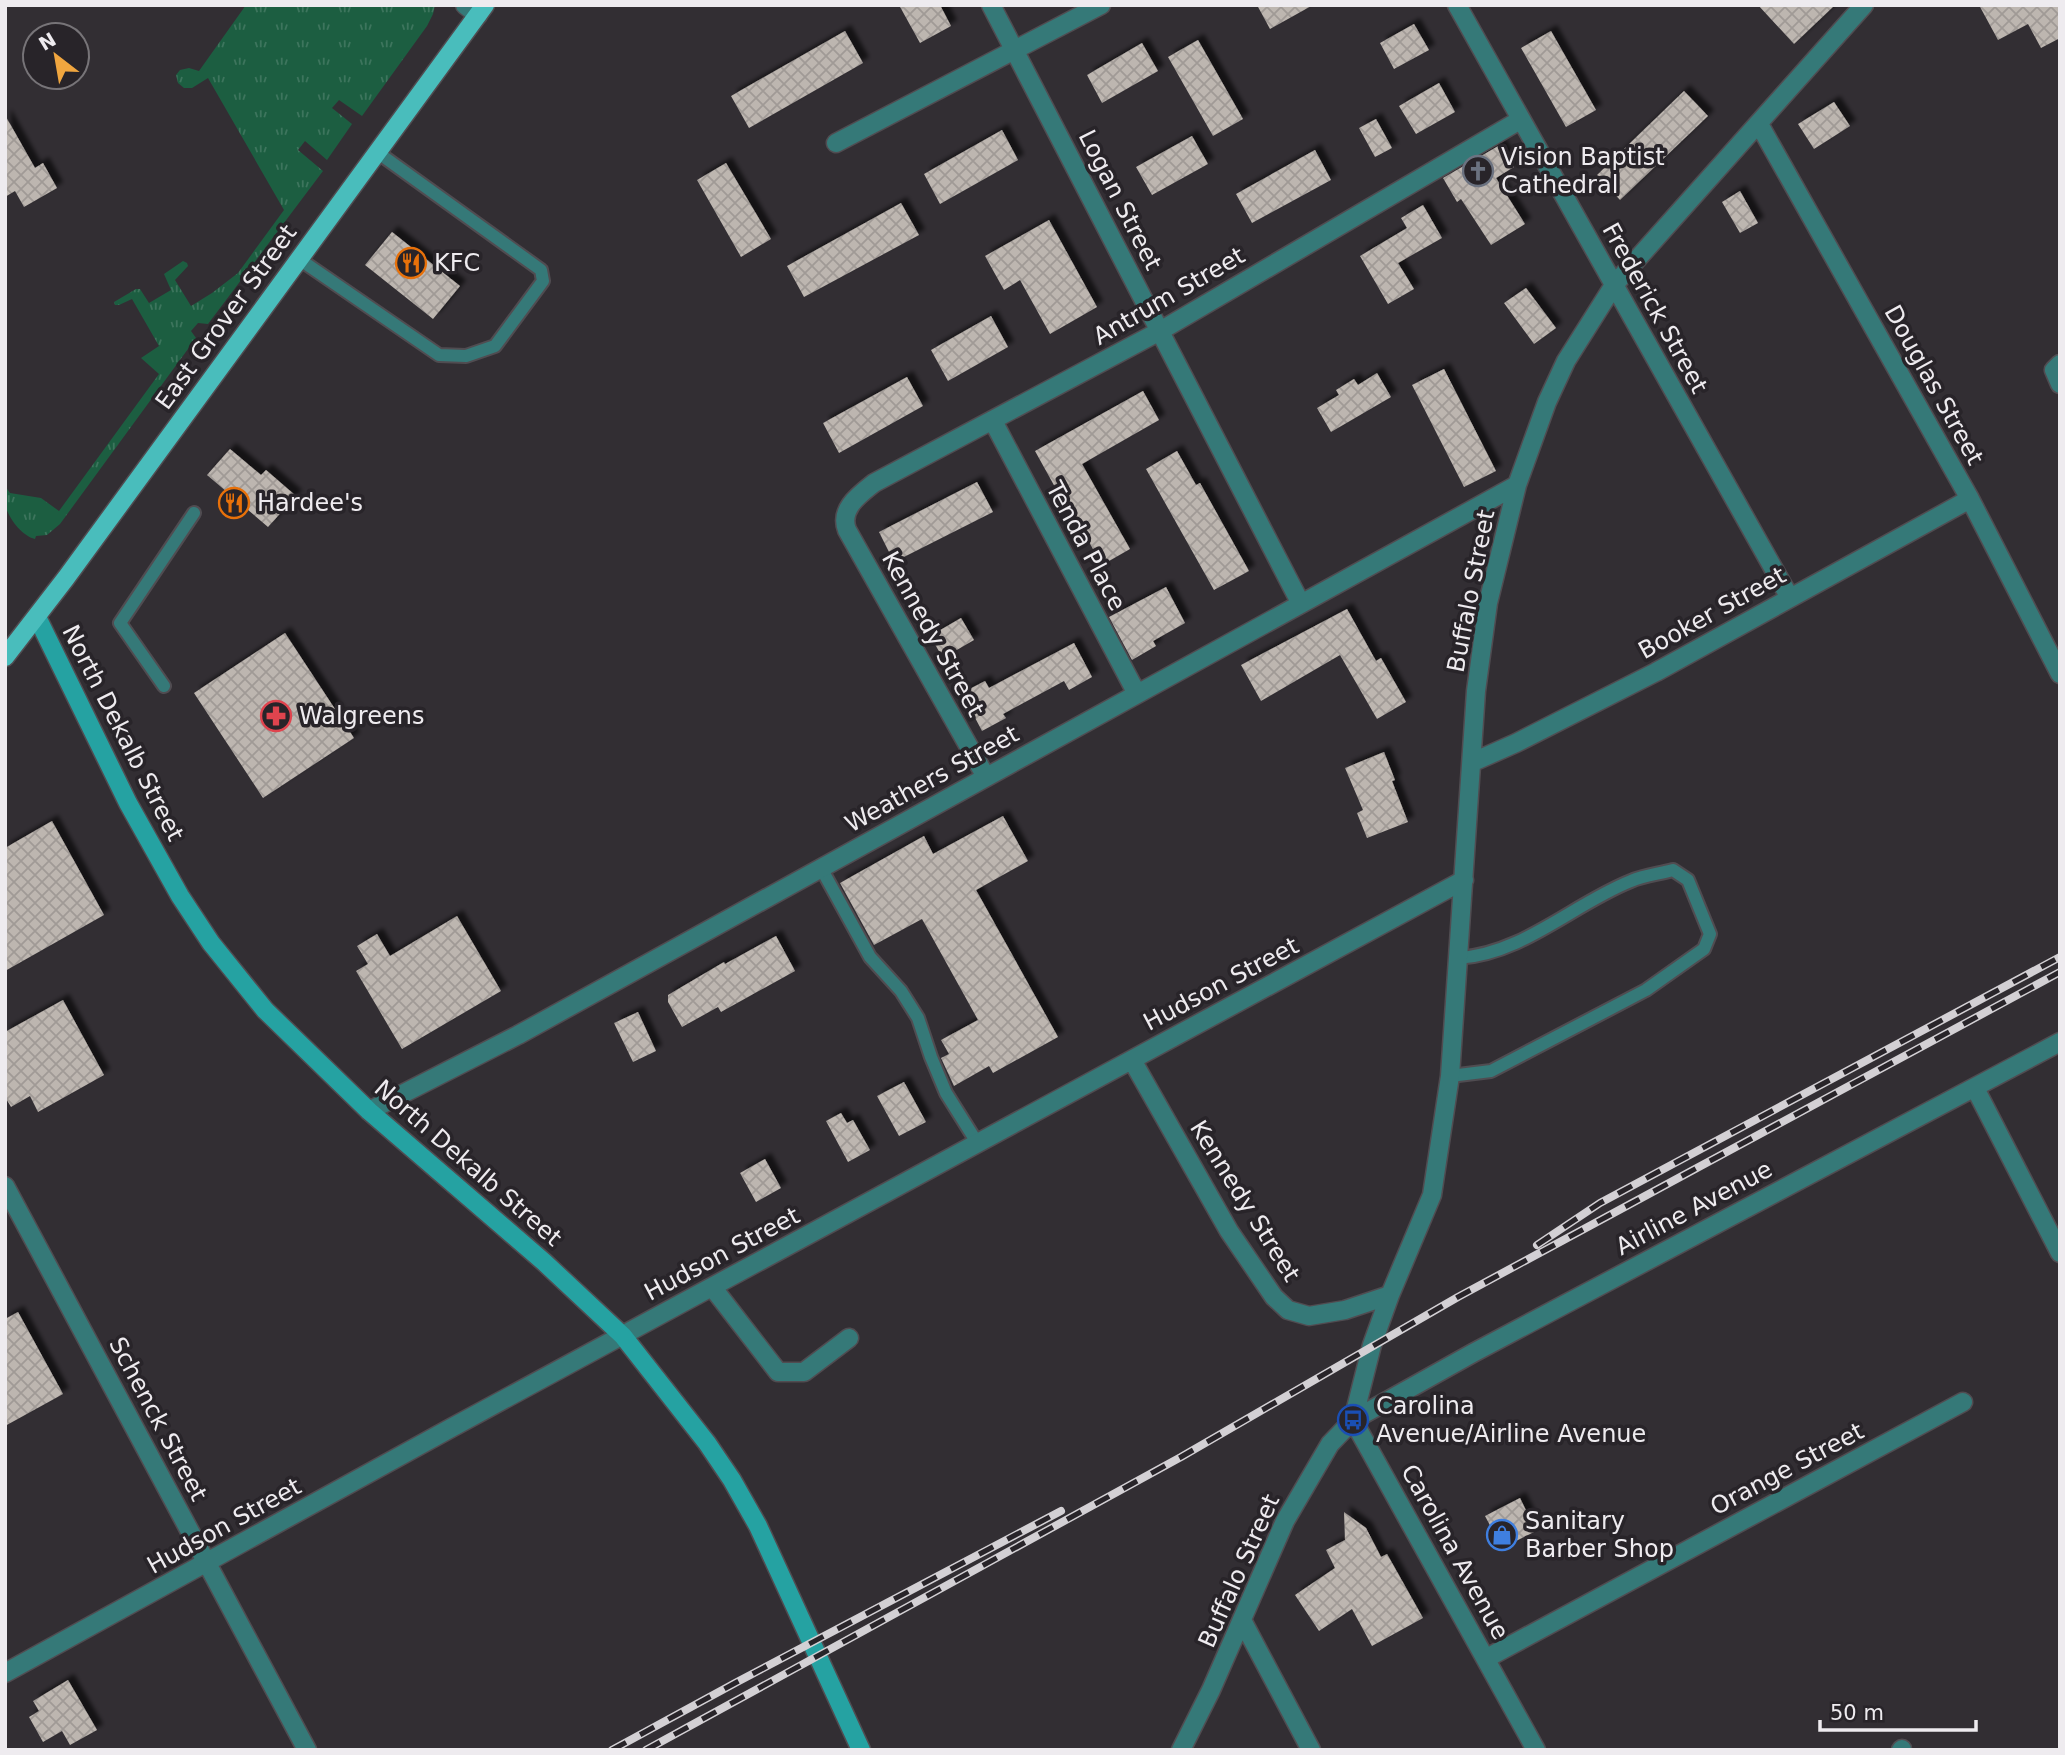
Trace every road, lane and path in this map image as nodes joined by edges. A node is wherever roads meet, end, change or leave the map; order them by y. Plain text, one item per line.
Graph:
1 (991, 5) edge
2 (1101, 5) edge
3 (1457, 5) edge
4 (1864, 5) edge
5 (476, 8) edge
6 (1015, 51) junction
7 (1520, 120) junction
8 (1759, 124) junction
9 (836, 143) dead end
10 (377, 152) junction
11 (299, 259) junction
12 (1614, 285) junction
13 (1160, 331) junction
14 (993, 421) junction
15 (1517, 485) junction
16 (1970, 499) junction
17 (194, 513) dead end
18 (846, 513) joint
19 (1790, 598) junction
20 (1301, 604) junction
21 (37, 617) junction
22 (5, 657) edge
23 (2060, 674) edge
24 (164, 685) dead end
25 (1137, 694) junction
26 (1473, 762) junction
27 (986, 777) junction
28 (821, 868) junction
29 (1464, 880) junction
30 (1458, 958) junction
31 (2060, 1042) edge
32 (1132, 1060) junction
33 (1450, 1076) junction
34 (1975, 1088) junction
35 (369, 1111) junction
36 (978, 1144) junction
37 (5, 1186) edge
38 (2060, 1253) edge
39 (713, 1288) junction
40 (1390, 1294) junction
41 (622, 1336) junction
42 (849, 1338) dead end
43 (1963, 1402) dead end
44 (1353, 1420) junction
45 (208, 1563) junction
46 (1243, 1622) junction
47 (1487, 1658) junction
48 (5, 1674) edge
49 (307, 1750) edge
50 (861, 1750) edge
51 (1181, 1750) edge
52 (1311, 1750) edge
53 (1536, 1750) edge

1 - 6 street, Logan Street
2 - 6 street
3 - 7 street, Frederick Street
4 - 8 street, Buffalo Street
5 - 10 main road, East Grover Street
6 - 9 street
6 - 13 street, Logan Street
7 - 12 street, Frederick Street
7 - 13 street, Antrum Street
8 - 12 street, Buffalo Street
8 - 16 street, Douglas Street
10 - 11 main road, East Grover Street
10 - 11 lane
11 - 21 main road, East Grover Street
12 - 15 street, Buffalo Street
12 - 19 street, Frederick Street
13 - 14 street, Antrum Street
13 - 20 street, Logan Street
14 - 18 street, Antrum Street
14 - 25 street, Tenda Place
15 - 20 street, Weathers Street
15 - 26 street, Buffalo Street
16 - 19 street, Booker Street
16 - 23 street, Douglas Street
17 - 24 lane
18 - 27 street, Kennedy Street
19 - 26 street, Booker Street
20 - 25 street, Weathers Street
21 - 22 main road, East Grover Street
21 - 35 main road, North Dekalb Street
25 - 27 street, Weathers Street
26 - 29 street, Buffalo Street
27 - 28 street, Weathers Street
28 - 35 street, Weathers Street
28 - 36 lane
29 - 30 street, Buffalo Street
29 - 32 street, Hudson Street
30 - 33 street, Buffalo Street
30 - 33 lane
31 - 34 street, Airline Avenue
32 - 36 street, Hudson Street
32 - 40 street, Kennedy Street
33 - 40 street, Buffalo Street
34 - 38 street
34 - 44 street, Airline Avenue
35 - 41 main road, North Dekalb Street
36 - 39 street, Hudson Street
37 - 45 street, Schenck Street
39 - 41 street, Hudson Street
39 - 42 street
40 - 44 street
41 - 45 street, Hudson Street
41 - 50 main road, North Dekalb Street
43 - 47 street, Orange Street
44 - 46 street, Buffalo Street
44 - 47 street, Carolina Avenue
45 - 48 street, Hudson Street
45 - 49 street, Schenck Street
46 - 51 street, Buffalo Street
46 - 52 street
47 - 53 street, Carolina Avenue

